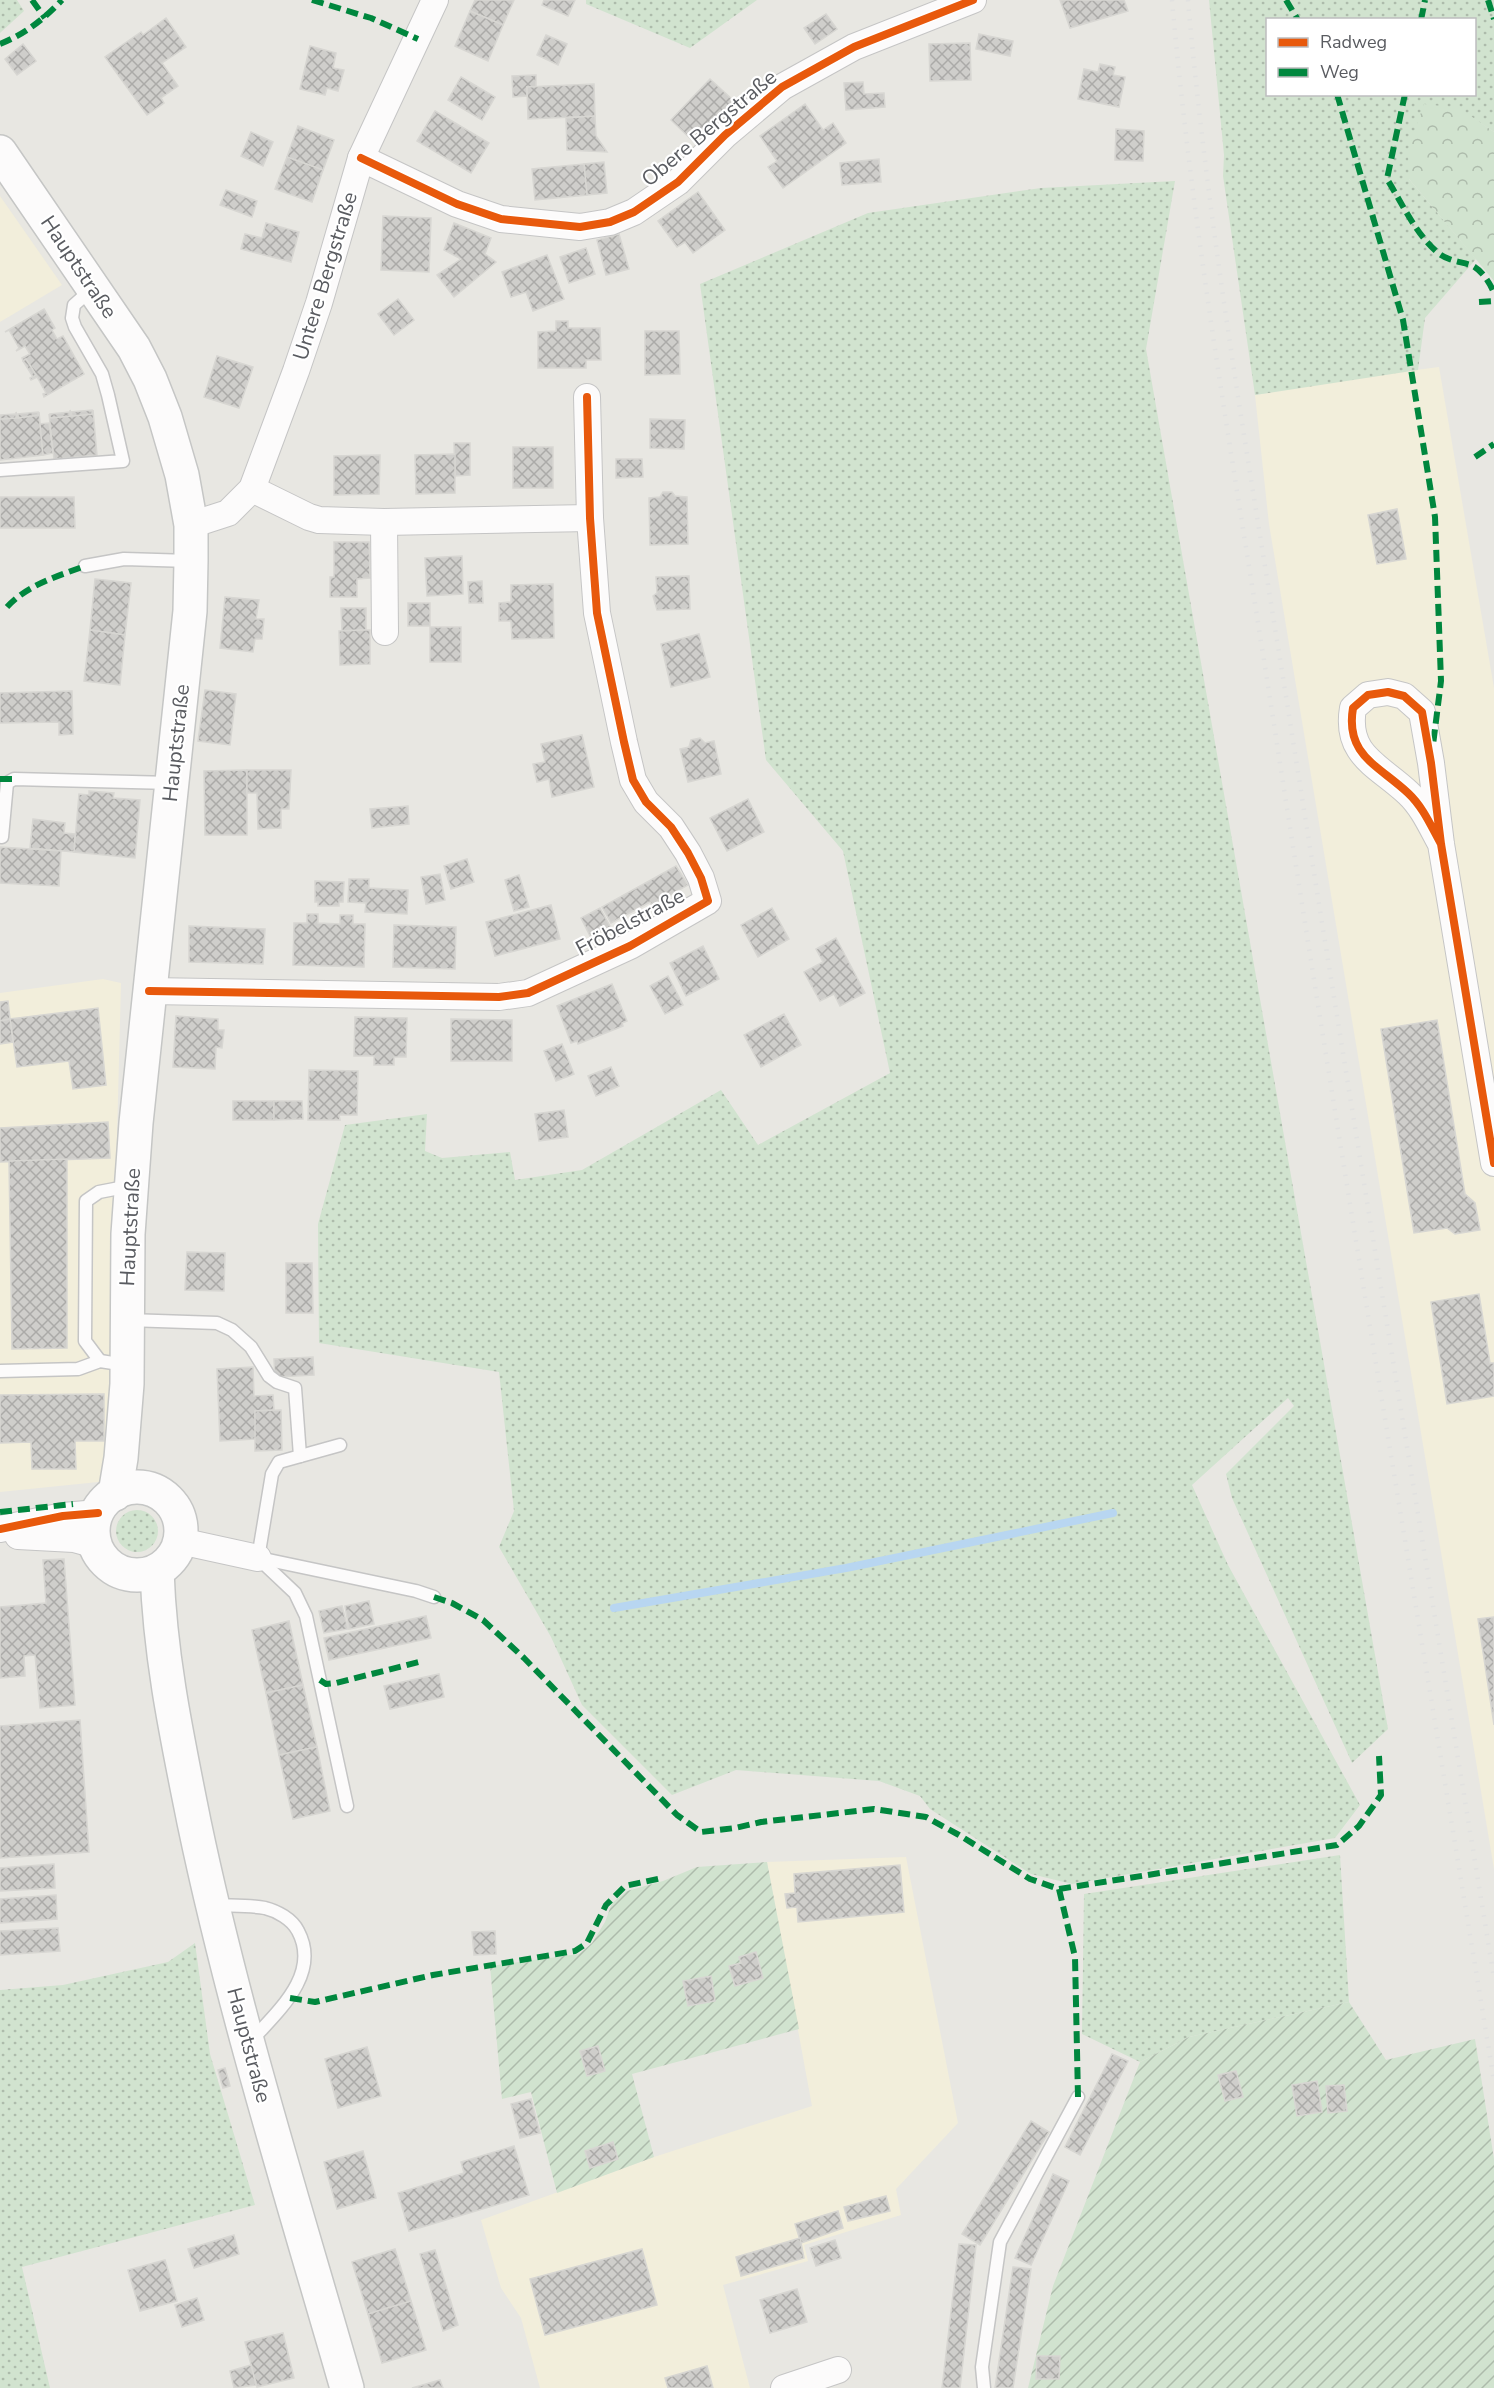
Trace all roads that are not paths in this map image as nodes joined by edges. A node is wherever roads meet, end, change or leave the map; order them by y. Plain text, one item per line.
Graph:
1 (435, 0) edge
2 (973, 0) edge
3 (0, 152) edge
4 (361, 158) junction
5 (93, 288) junction
6 (587, 398) dead end
7 (0, 470) edge
8 (252, 489) junction
9 (590, 518) junction
10 (384, 522) junction
11 (191, 525) junction
12 (191, 561) junction
13 (85, 566) dead end
14 (385, 632) dead end
15 (172, 783) junction
16 (2, 837) dead end
17 (1441, 844) junction
18 (149, 991) junction
19 (1494, 1163) edge
20 (132, 1186) junction
21 (127, 1320) junction
22 (118, 1370) junction
23 (0, 1371) edge
24 (340, 1445) dead end
25 (300, 1456) junction
26 (147, 1489) junction
27 (103, 1517) junction
28 (0, 1528) edge
29 (0, 1536) edge
30 (180, 1541) junction
31 (258, 1558) junction
32 (142, 1572) junction
33 (434, 1597) dead end
34 (347, 1806) dead end
35 (212, 1905) junction
36 (248, 2044) junction
37 (1078, 2097) dead end
38 (838, 2370) dead end
39 (347, 2388) edge
40 (784, 2388) edge
41 (984, 2388) edge

1 - 4 street, Untere Bergstraße
2 - 4 street, Obere Bergstraße
3 - 5 main road, Hauptstraße
4 - 8 street, Untere Bergstraße
5 - 7 lane
5 - 11 main road, Hauptstraße
6 - 9 street, Fröbelstraße
8 - 10 street
8 - 11 street, Untere Bergstraße
9 - 10 street
9 - 18 street, Fröbelstraße
10 - 14 street
11 - 12 main road, Hauptstraße
12 - 13 lane
12 - 15 main road, Hauptstraße
15 - 16 lane
15 - 18 main road, Hauptstraße
17 - 17 street
17 - 19 street
18 - 20 main road, Hauptstraße
20 - 21 main road, Hauptstraße
20 - 22 lane
21 - 22 main road, Hauptstraße
21 - 25 lane
22 - 23 lane
22 - 26 main road, Hauptstraße
22 - 27 main road, Hauptstraße
24 - 25 lane
25 - 31 lane
26 - 27 main road
26 - 30 main road
27 - 28 street
27 - 29 street
27 - 32 main road
30 - 31 street
30 - 32 main road
31 - 33 lane
31 - 34 lane
32 - 35 main road, Hauptstraße
35 - 36 main road, Hauptstraße
35 - 36 lane
36 - 39 main road, Hauptstraße
37 - 41 lane
38 - 40 street

